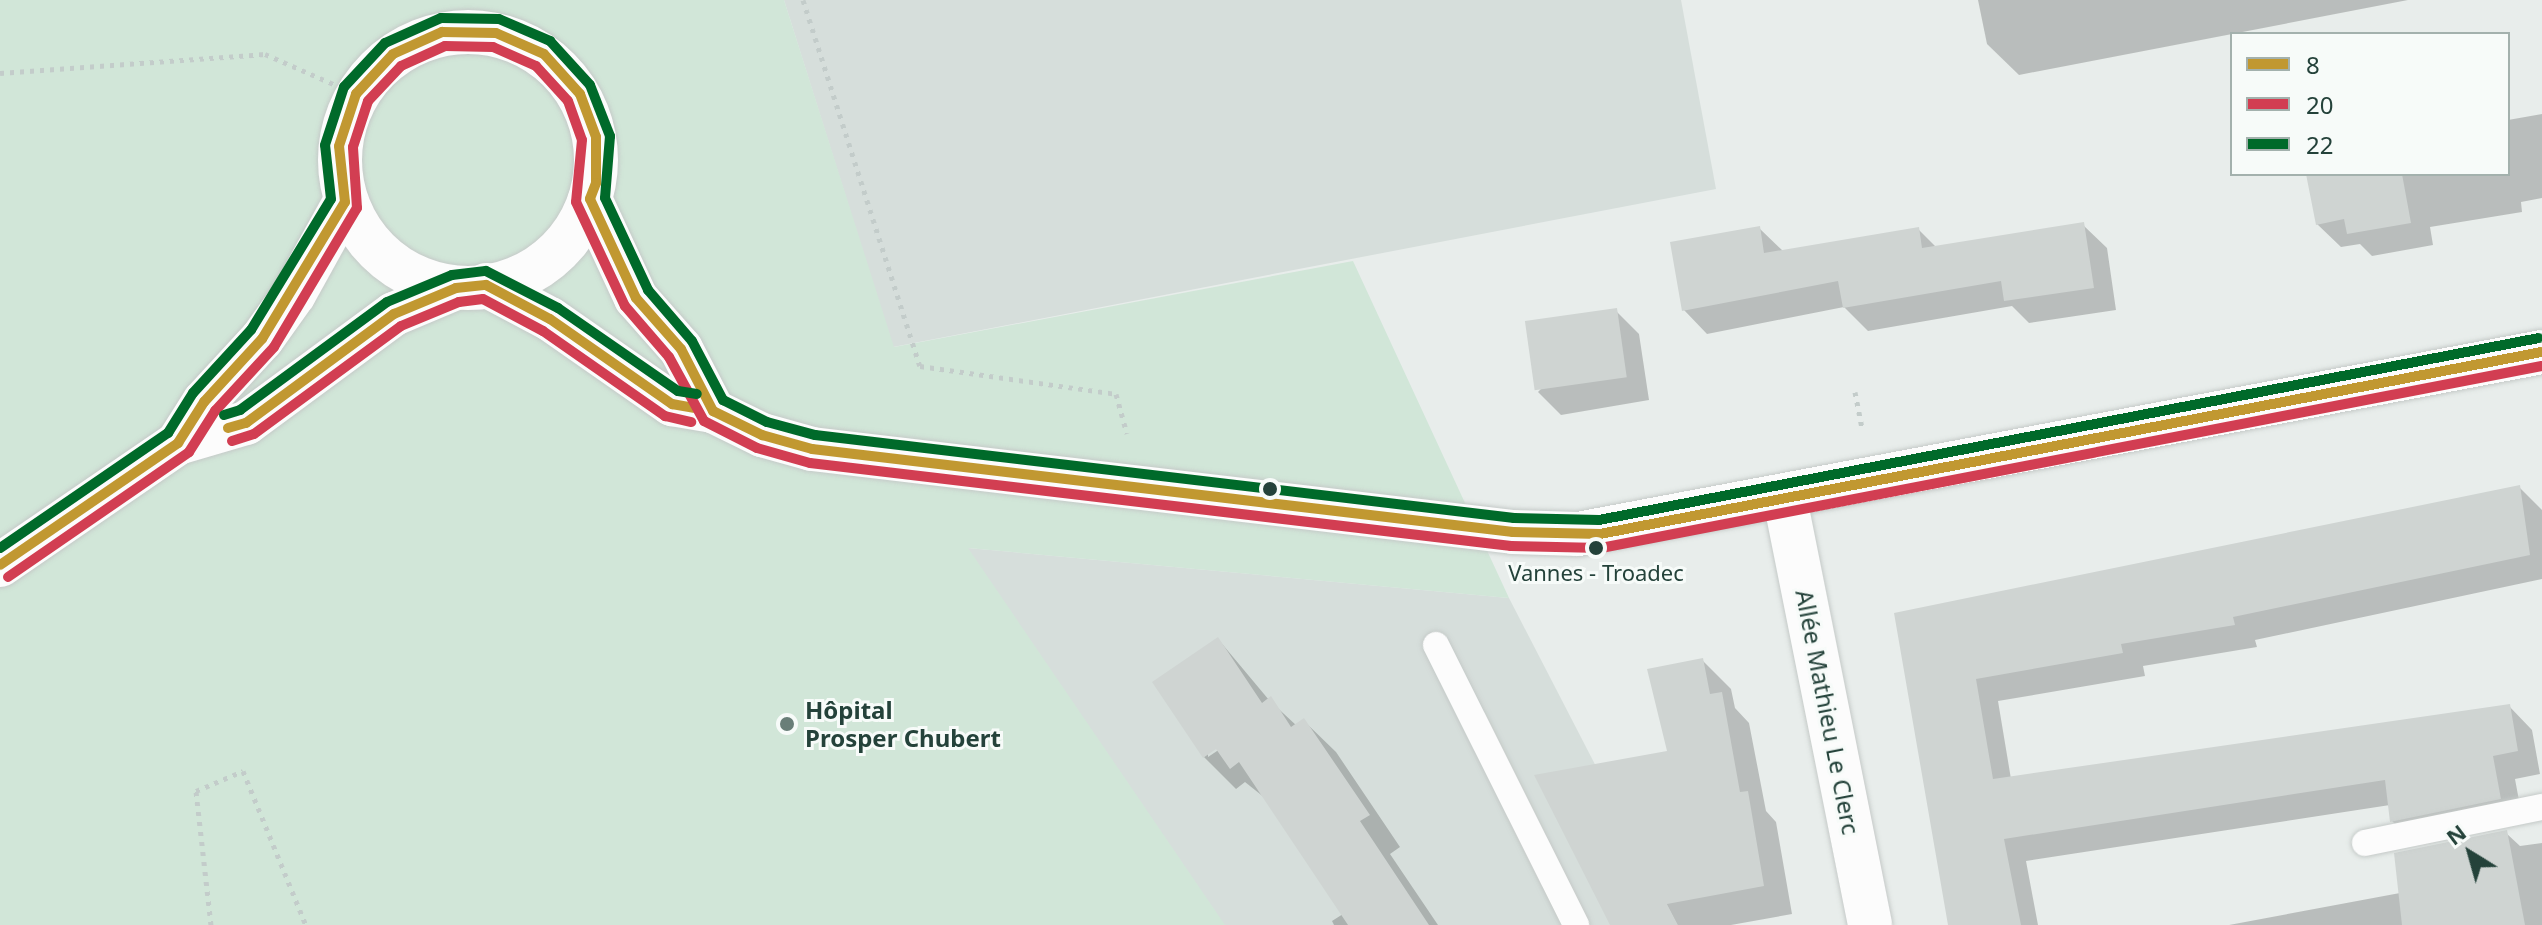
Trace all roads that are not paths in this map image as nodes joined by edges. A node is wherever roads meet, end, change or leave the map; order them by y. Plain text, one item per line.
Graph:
1 (590, 199) junction
2 (345, 202) junction
3 (471, 287) junction
4 (2542, 352) edge
5 (713, 411) junction
6 (178, 443) junction
7 (1785, 499) junction
8 (0, 565) edge
9 (1436, 645) dead end
10 (2542, 807) edge
11 (2365, 843) dead end
12 (1576, 925) edge
13 (1870, 925) edge

1 - 2 street
1 - 3 street
1 - 5 street
2 - 3 street
2 - 6 street
3 - 5 street
3 - 6 street
4 - 7 street
5 - 7 street
6 - 8 street
7 - 13 street, Allée Mathieu Le Clerc
9 - 12 lane
10 - 11 lane

